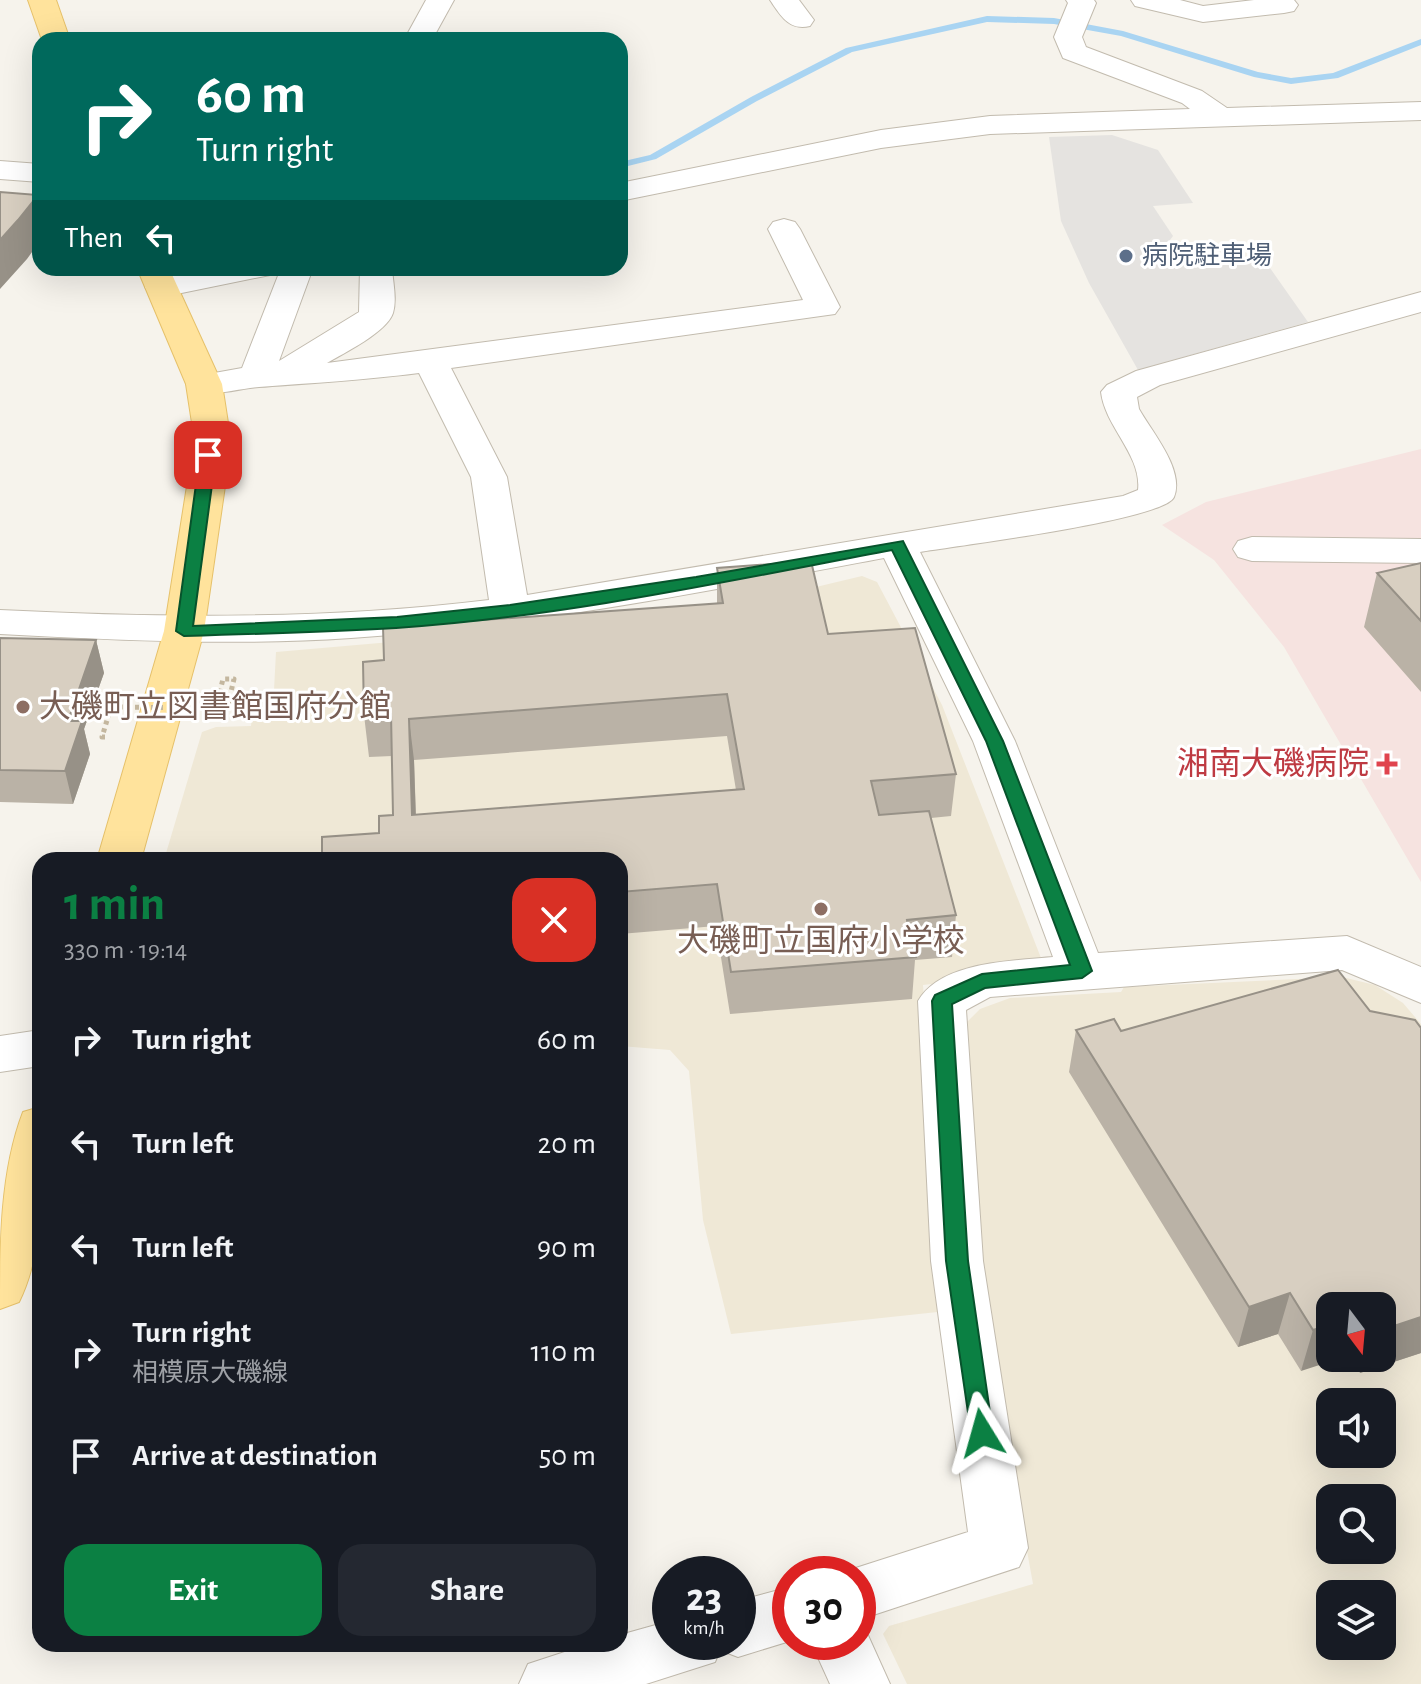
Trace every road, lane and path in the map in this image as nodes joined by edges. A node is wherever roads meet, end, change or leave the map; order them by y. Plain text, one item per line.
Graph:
1 (42, 0) edge
2 (440, 0) edge
3 (1145, 0) edge
4 (1088, 1) edge
5 (1284, 5) dead end
6 (53, 32) edge
7 (422, 32) edge
8 (1421, 111) edge
9 (1224, 119) junction
10 (0, 170) edge
11 (32, 172) edge
12 (628, 190) edge
13 (784, 229) dead end
14 (178, 276) edge
15 (295, 276) edge
16 (376, 276) edge
17 (158, 278) edge
18 (1421, 302) edge
19 (430, 361) junction
20 (268, 377) junction
21 (204, 384) junction
22 (897, 545) junction
23 (1252, 549) dead end
24 (1421, 551) edge
25 (510, 610) junction
26 (0, 622) edge
27 (184, 631) junction
28 (228, 704) dead end
29 (111, 707) dead end
30 (121, 852) edge
31 (1082, 971) junction
32 (1421, 986) edge
33 (32, 1049) edge
34 (0, 1054) edge
35 (32, 1158) edge
36 (0, 1287) edge
37 (876, 1587) edge
38 (652, 1654) edge
39 (849, 1660) edge
40 (549, 1684) edge
41 (860, 1684) edge

1 - 6 main road
2 - 7 street
3 - 5 street
4 - 9 street
8 - 9 street
9 - 12 street
10 - 11 street
13 - 19 street
14 - 17 street
15 - 20 street
16 - 20 street
17 - 21 main road
18 - 22 street
19 - 20 street
19 - 25 street
20 - 21 street
21 - 27 main road
22 - 25 street
22 - 31 street
23 - 24 street
25 - 27 street
26 - 27 street
27 - 30 main road
28 - 29 path, bridge
31 - 32 street
31 - 37 street
33 - 34 street
35 - 36 main road
38 - 40 street
39 - 41 street

